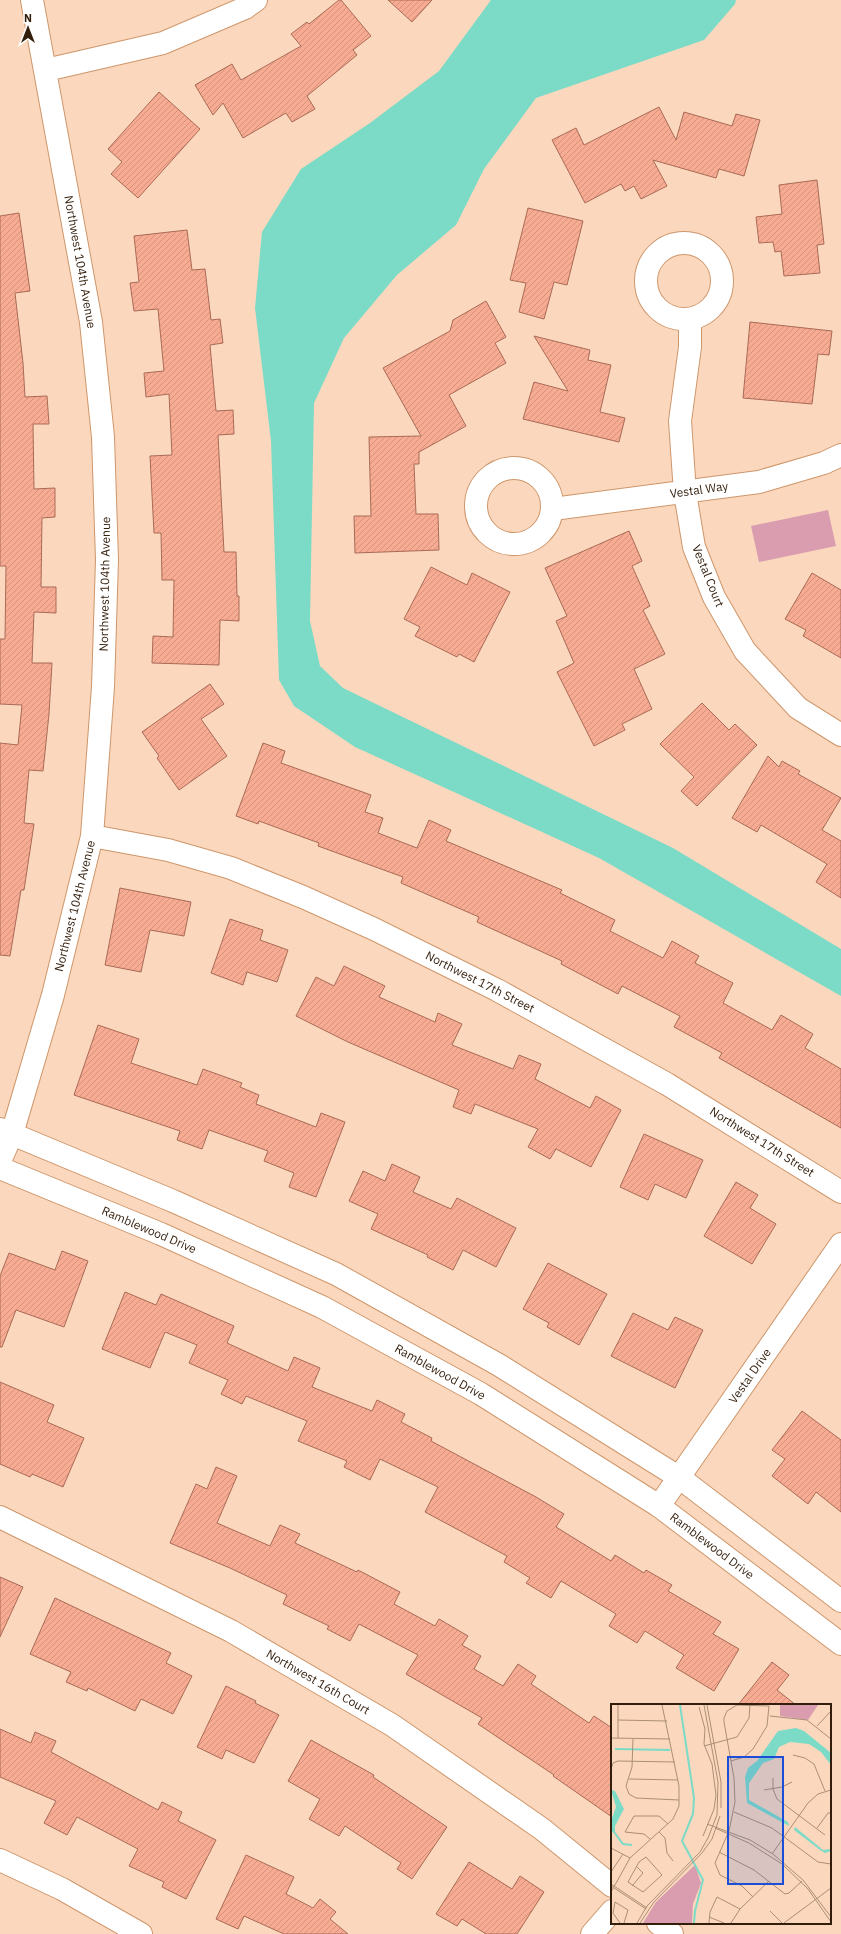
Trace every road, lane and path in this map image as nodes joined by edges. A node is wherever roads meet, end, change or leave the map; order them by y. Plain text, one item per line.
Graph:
1 (32, 0) edge
2 (256, 0) edge
3 (46, 70) junction
4 (690, 319) dead end
5 (841, 455) edge
6 (685, 493) junction
7 (552, 509) dead end
8 (841, 735) edge
9 (92, 836) junction
10 (6, 1132) edge
11 (0, 1161) edge
12 (0, 1168) edge
13 (841, 1192) edge
14 (841, 1244) edge
15 (680, 1478) junction
16 (659, 1506) junction
17 (0, 1517) edge
18 (841, 1601) edge
19 (841, 1644) edge
20 (0, 1860) edge
21 (611, 1885) edge
22 (611, 1912) edge
23 (659, 1924) edge
24 (141, 1934) edge
25 (592, 1934) edge
26 (672, 1934) edge

1 - 3 street, Northwest 104th Avenue
2 - 3 street
3 - 9 street, Northwest 104th Avenue
4 - 6 street, Vestal Court
5 - 6 street, Vestal Way
6 - 7 street, Vestal Way
6 - 8 street, Vestal Court
9 - 10 street, Northwest 104th Avenue
9 - 13 street, Northwest 17th Street
10 - 11 street, Northwest 104th Avenue
10 - 15 street
12 - 16 street, Ramblewood Drive
14 - 15 street, Vestal Drive
15 - 16 street, Vestal Drive
15 - 18 street
16 - 19 street, Ramblewood Drive
17 - 21 street, Northwest 16th Court
20 - 24 street
22 - 25 street
23 - 26 street

